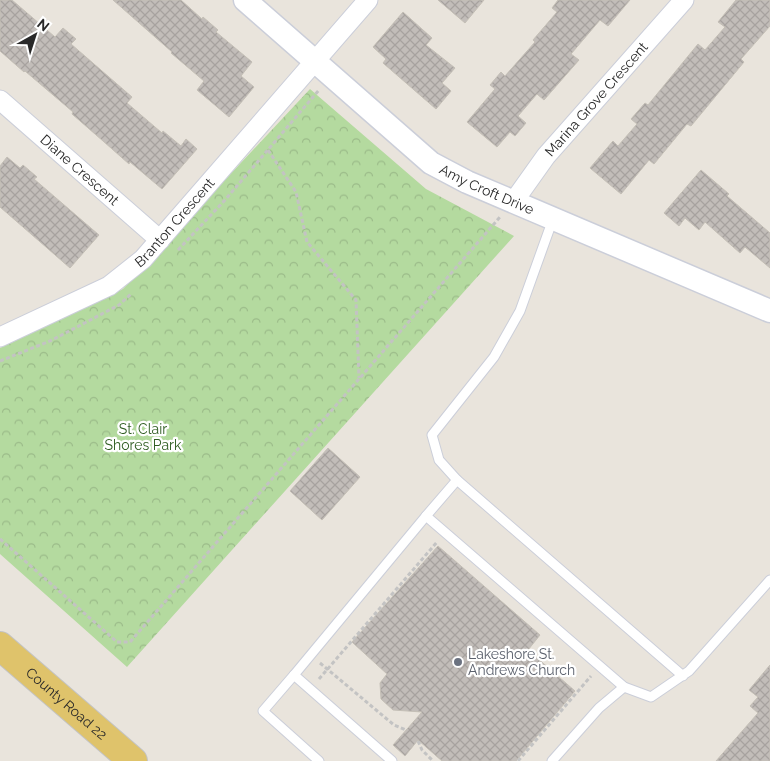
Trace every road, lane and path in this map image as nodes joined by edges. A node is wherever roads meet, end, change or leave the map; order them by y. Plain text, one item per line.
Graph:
1 (245, 0) edge
2 (368, 0) edge
3 (684, 0) edge
4 (316, 61) junction
5 (0, 100) edge
6 (255, 131) junction
7 (514, 202) junction
8 (553, 219) junction
9 (160, 240) junction
10 (770, 311) edge
11 (0, 337) edge
12 (359, 379) junction
13 (456, 480) junction
14 (426, 516) junction
15 (445, 532) junction
16 (0, 539) edge
17 (770, 580) edge
18 (0, 646) edge
19 (310, 655) junction
20 (600, 667) junction
21 (327, 669) junction
22 (294, 675) junction
23 (683, 676) junction
24 (624, 687) junction
25 (310, 689) junction
26 (406, 730) dead end
27 (418, 741) dead end
28 (133, 761) edge
29 (320, 761) edge
30 (392, 761) edge
31 (433, 761) edge
32 (518, 761) edge
33 (552, 761) edge

1 - 4 street, Amy Croft Drive
2 - 4 street, Branton Crescent
3 - 7 street, Marina Grove Crescent
4 - 6 street, Branton Crescent
4 - 7 street, Amy Croft Drive
5 - 9 street, Diane Crescent
6 - 9 street, Branton Crescent
6 - 12 path
7 - 8 street, Amy Croft Drive
7 - 12 path
8 - 10 street, Amy Croft Drive
8 - 13 lane
9 - 11 street, Branton Crescent
12 - 16 path
13 - 14 lane
13 - 23 lane
14 - 15 lane
14 - 19 lane
15 - 20 lane
15 - 21 path
17 - 23 lane
18 - 28 main road, County Road 22
19 - 21 path
19 - 22 lane
20 - 24 lane
20 - 32 path
21 - 25 path
21 - 26 path
22 - 25 lane
22 - 29 lane
23 - 24 lane
24 - 33 lane
25 - 30 lane
27 - 31 path

